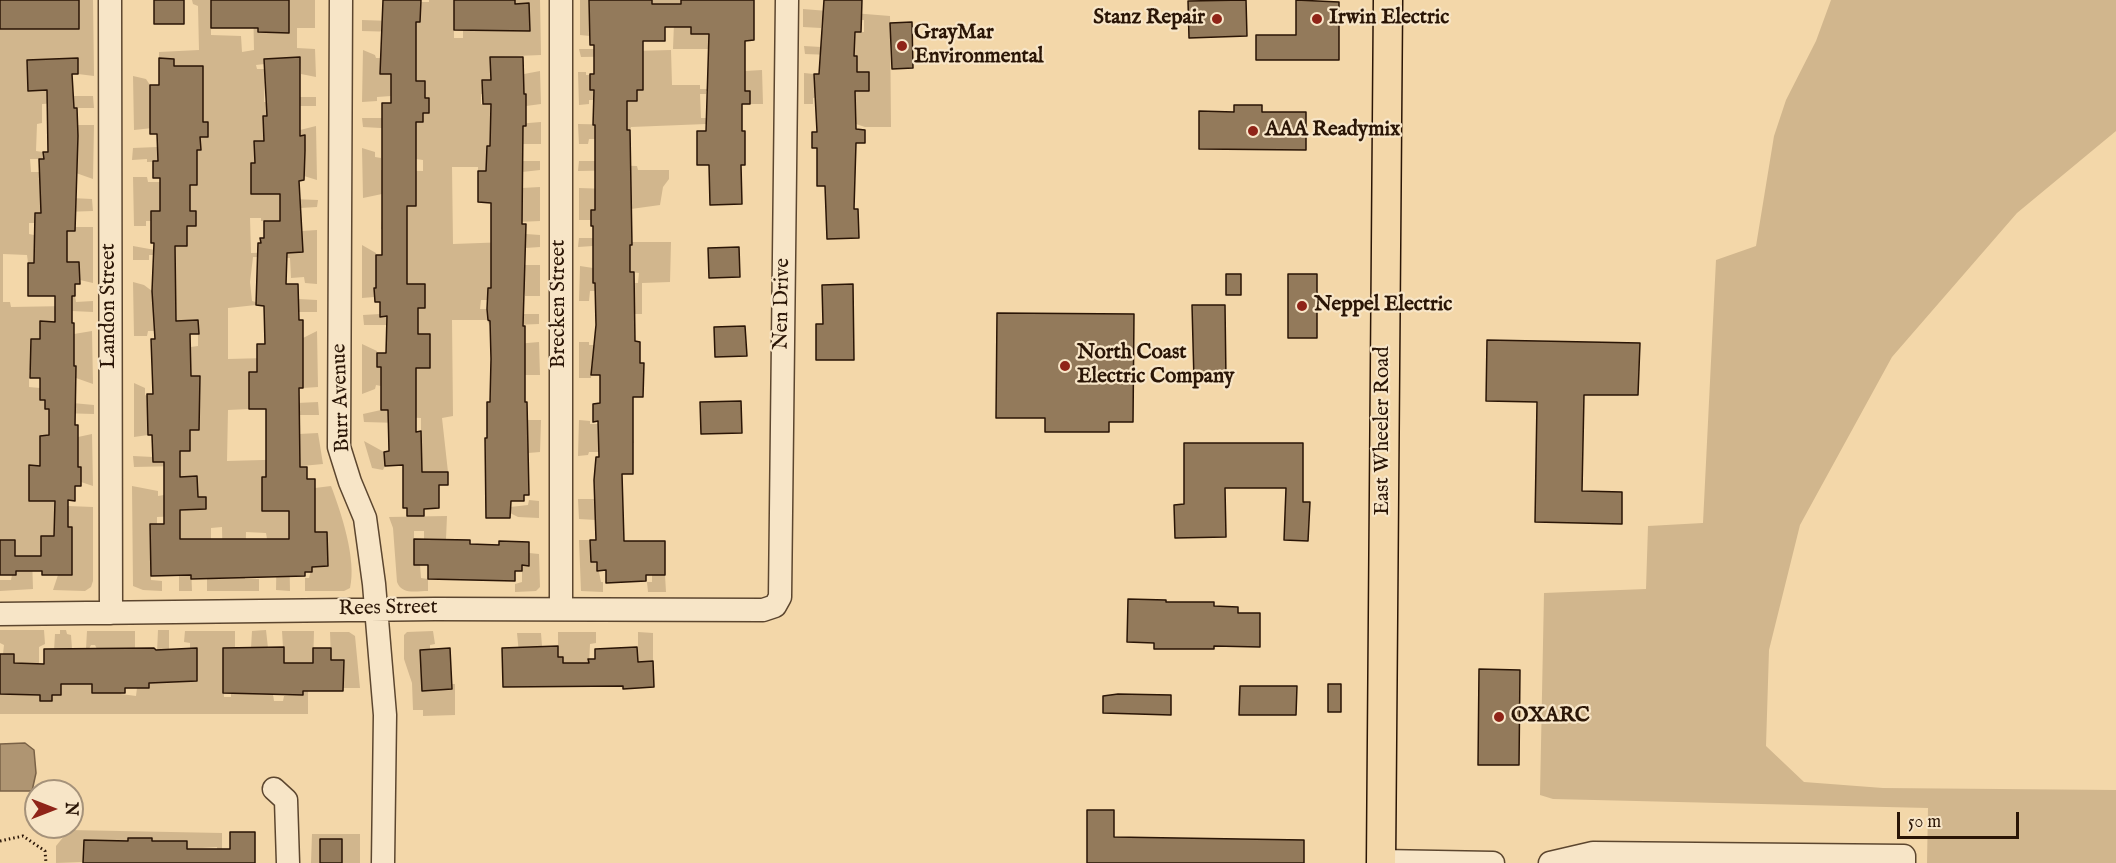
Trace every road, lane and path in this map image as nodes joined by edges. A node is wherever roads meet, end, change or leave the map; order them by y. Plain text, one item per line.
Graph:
1 (110, 0) edge
2 (341, 0) edge
3 (561, 0) edge
4 (787, 0) edge
5 (1388, 0) edge
6 (775, 606) joint
7 (561, 608) junction
8 (376, 611) junction
9 (111, 613) junction
10 (0, 614) edge
11 (274, 789) dead end
12 (0, 841) edge
13 (1381, 862) edge
14 (46, 863) edge
15 (288, 863) edge
16 (383, 863) edge
17 (1465, 863) edge
18 (1493, 863) edge
19 (1550, 863) edge
20 (1904, 863) edge

1 - 9 street, Landon Street
2 - 8 street, Burr Avenue
3 - 7 street, Brecken Street
4 - 6 street, Nen Drive
5 - 13 main road, East Wheeler Road
6 - 7 street, Rees Street
7 - 8 street, Rees Street
8 - 9 street, Rees Street
8 - 16 street, Burr Avenue
9 - 10 street, Rees Street
11 - 15 street
12 - 14 path
13 - 17 street
17 - 18 street
19 - 20 street

